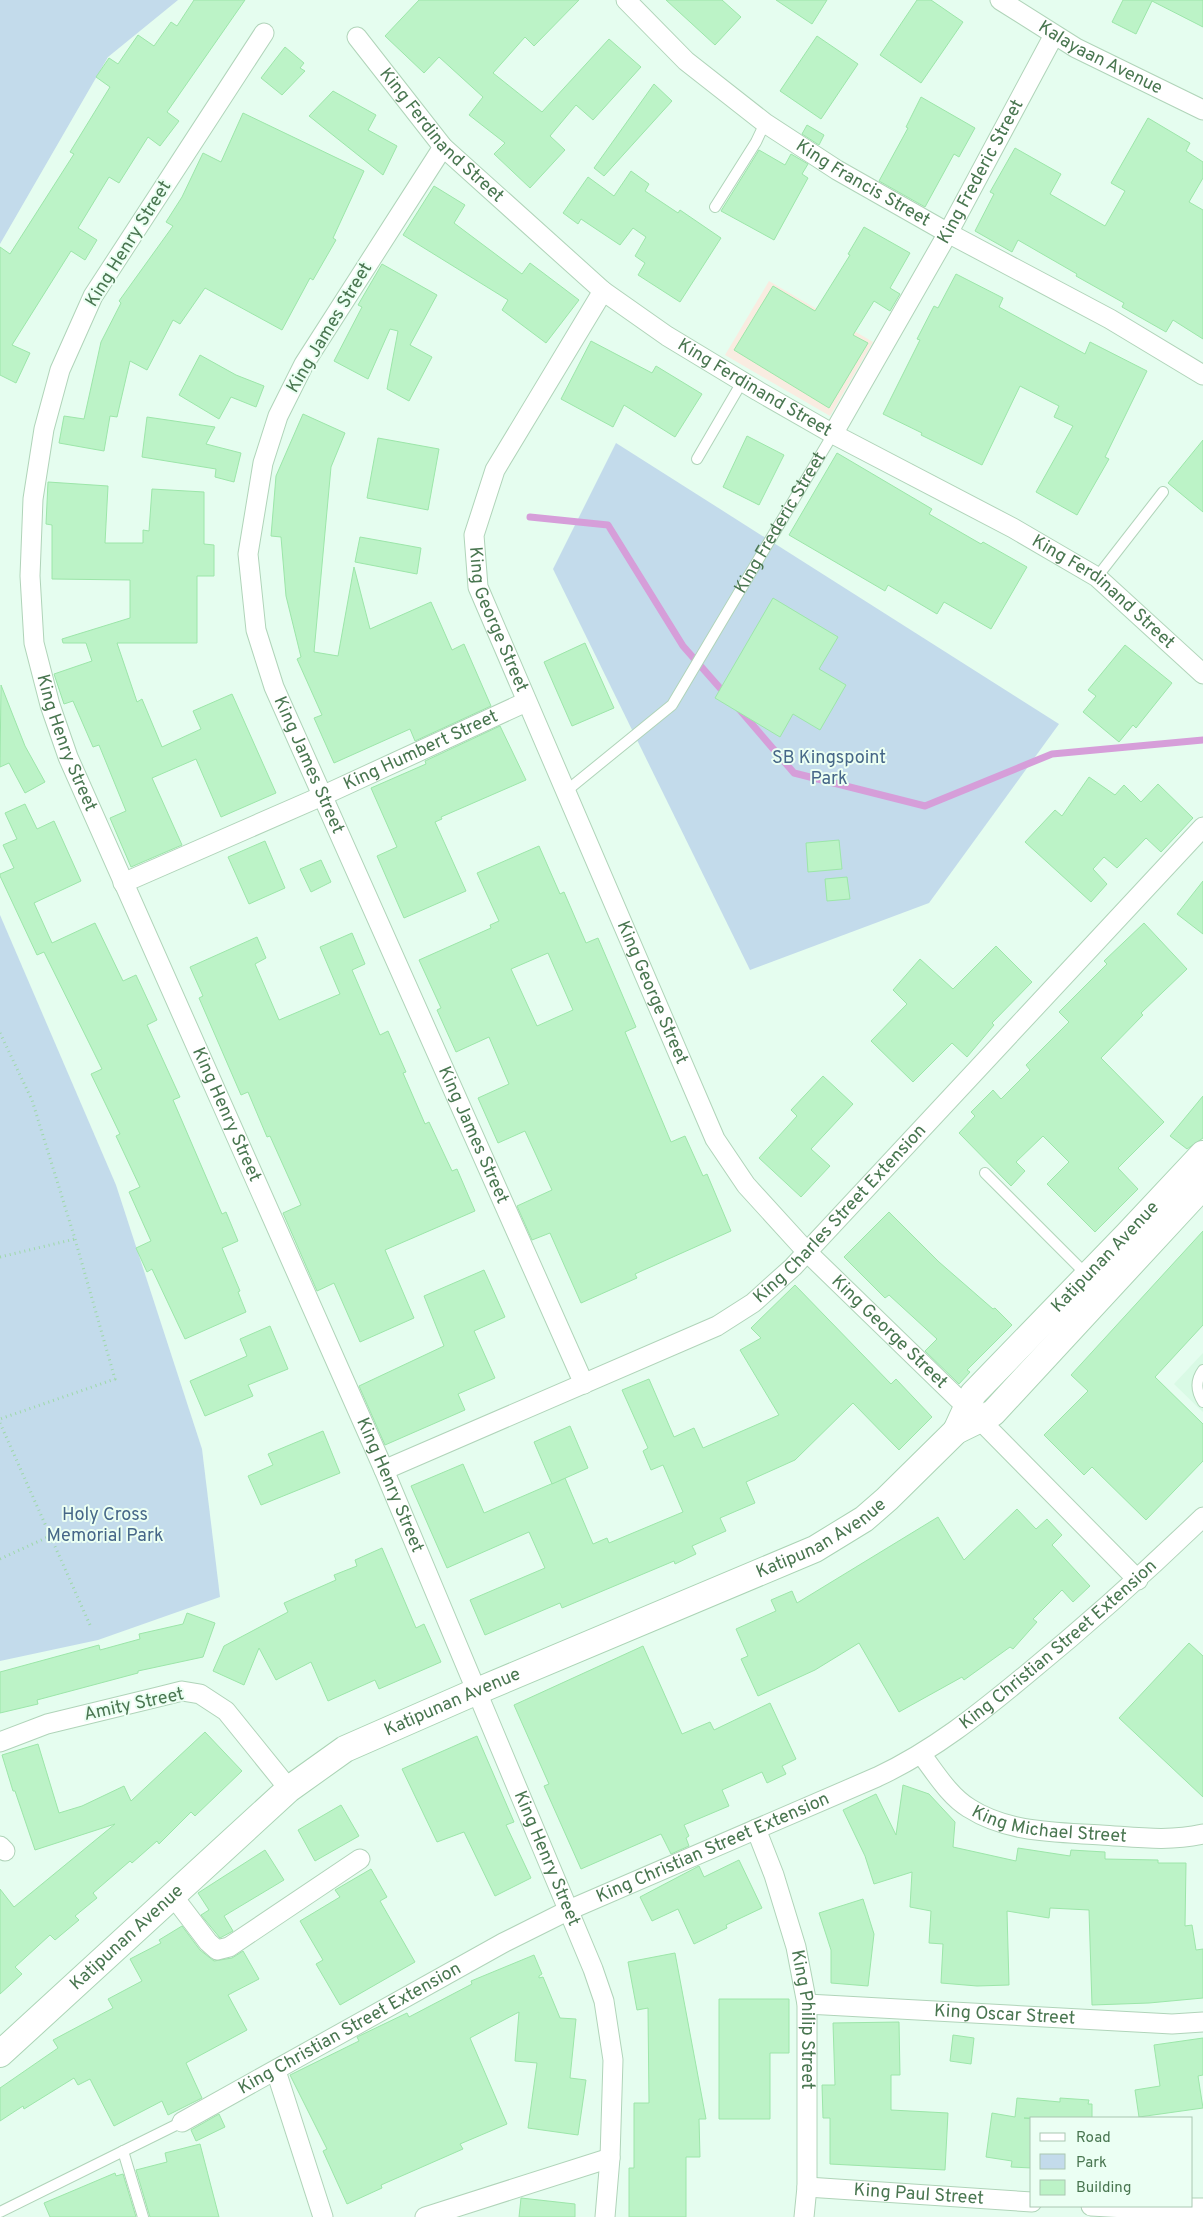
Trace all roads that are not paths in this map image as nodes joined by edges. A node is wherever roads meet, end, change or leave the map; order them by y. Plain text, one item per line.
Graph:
1 (626, 0) edge
2 (1000, 0) edge
3 (264, 33) dead end
4 (1054, 35) junction
5 (357, 37) dead end
6 (1203, 110) edge
7 (765, 124) junction
8 (443, 147) junction
9 (715, 207) dead end
10 (948, 233) junction
11 (604, 291) junction
12 (1203, 375) edge
13 (742, 382) junction
14 (833, 434) junction
15 (697, 459) dead end
16 (1163, 492) dead end
17 (1097, 577) junction
18 (1203, 674) edge
19 (526, 702) junction
20 (565, 792) junction
21 (322, 796) junction
22 (1203, 827) edge
23 (123, 883) junction
24 (1203, 1154) edge
25 (986, 1173) dead end
26 (1203, 1186) edge
27 (807, 1252) junction
28 (1088, 1275) junction
29 (1203, 1370) edge
30 (584, 1384) junction
31 (1203, 1402) edge
32 (973, 1413) junction
33 (384, 1470) junction
34 (1203, 1517) edge
35 (1138, 1580) junction
36 (475, 1692) junction
37 (0, 1742) edge
38 (921, 1754) junction
39 (289, 1789) junction
40 (756, 1829) junction
41 (1203, 1834) edge
42 (360, 1859) dead end
43 (173, 1896) junction
44 (569, 1910) junction
45 (807, 2004) junction
46 (1203, 2022) edge
47 (4, 2044) edge
48 (276, 2070) junction
49 (182, 2122) joint
50 (123, 2151) junction
51 (610, 2158) junction
52 (807, 2186) junction
53 (1030, 2202) edge
54 (1108, 2207) edge
55 (1203, 2208) edge
56 (0, 2212) edge
57 (143, 2217) edge
58 (323, 2217) edge
59 (424, 2217) edge
60 (605, 2217) edge
61 (804, 2217) edge

1 - 7 street, King Francis Street
2 - 4 street, Kalayaan Avenue
3 - 23 street, King Henry Street
4 - 6 street, Kalayaan Avenue
4 - 10 street, King Frederic Street
5 - 8 street, King Ferdinand Street
7 - 9 lane
7 - 10 street, King Francis Street
8 - 11 street, King Ferdinand Street
8 - 21 street, King James Street
10 - 12 street, King Francis Street
10 - 14 street, King Frederic Street
11 - 13 street, King Ferdinand Street
11 - 19 street, King George Street
13 - 14 street, King Ferdinand Street
13 - 15 lane
14 - 17 street, King Ferdinand Street
14 - 20 lane, King Frederic Street
16 - 17 lane
17 - 18 street, King Ferdinand Street
19 - 20 street, King George Street
19 - 21 street, King Humbert Street
20 - 27 street, King George Street
21 - 23 street, King Humbert Street
21 - 30 street, King James Street
22 - 27 street, King Charles Street Extension
23 - 33 street, King Henry Street
24 - 28 main road, Katipunan Avenue
25 - 28 lane
26 - 32 main road, Katipunan Avenue
27 - 30 street, King Charles Street Extension
27 - 32 street, King George Street
28 - 32 main road, Katipunan Avenue
29 - 31 lane
30 - 33 street, King Charles Street Extension
32 - 35 street, King George Street
32 - 36 main road, Katipunan Avenue
33 - 36 street, King Henry Street
34 - 35 street, King Christian Street Extension
35 - 38 street, King Christian Street Extension
36 - 39 main road, Katipunan Avenue
36 - 44 street, King Henry Street
37 - 39 street, Amity Street
38 - 40 street, King Christian Street Extension
38 - 41 street, King Michael Street
39 - 43 main road, Katipunan Avenue
40 - 44 street, King Christian Street Extension
40 - 45 street, King Philip Street
42 - 43 street
43 - 47 main road, Katipunan Avenue
44 - 48 street, King Christian Street Extension
44 - 51 street, King Henry Street
45 - 46 street, King Oscar Street
45 - 52 street, King Philip Street
48 - 49 street, King Christian Street Extension
48 - 58 street
49 - 50 lane
50 - 56 lane
50 - 57 lane
51 - 59 street
51 - 60 street, King Henry Street
52 - 53 street, King Paul Street
52 - 61 street, King Philip Street
54 - 55 street

